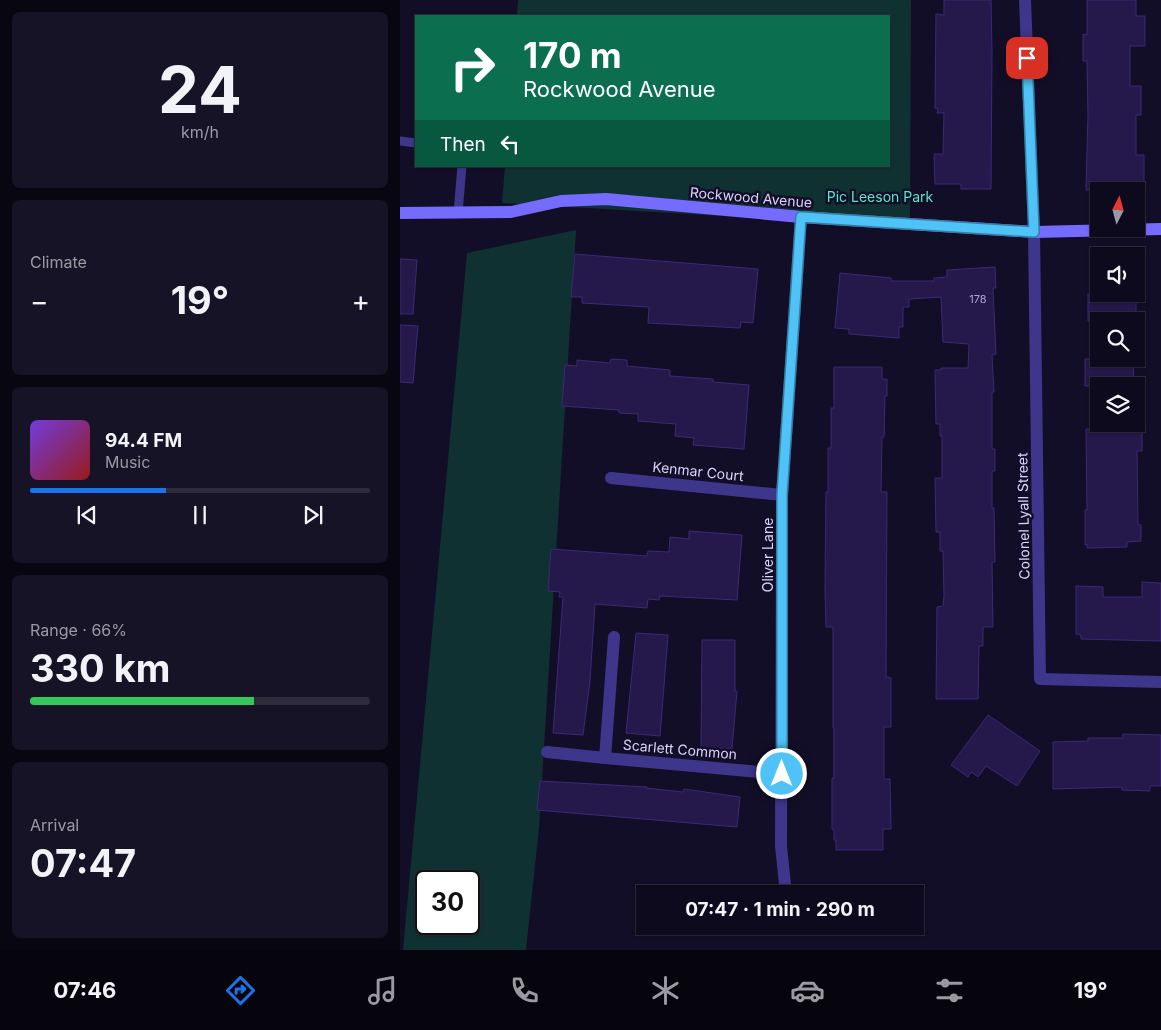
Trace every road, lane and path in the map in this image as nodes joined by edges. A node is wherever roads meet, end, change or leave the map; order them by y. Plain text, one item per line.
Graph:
1 (1025, 0) edge
2 (400, 141) edge
3 (415, 143) edge
4 (462, 167) edge
5 (400, 213) edge
6 (458, 213) junction
7 (801, 217) junction
8 (1161, 229) edge
9 (1034, 232) junction
10 (611, 478) dead end
11 (782, 495) junction
12 (614, 638) dead end
13 (1161, 682) edge
14 (547, 752) dead end
15 (606, 758) junction
16 (782, 774) junction
17 (785, 885) edge

1 - 9 street
2 - 3 lane
4 - 6 lane
5 - 6 street, Rockwood Avenue
6 - 7 street, Rockwood Avenue
7 - 9 street, Rockwood Avenue
7 - 11 street, Oliver Lane
8 - 9 street, Rockwood Avenue
9 - 13 street, Colonel Lyall Street
10 - 11 street, Kenmar Court
11 - 16 street, Oliver Lane
12 - 15 street, Scarlett Common
14 - 15 street, Scarlett Common
15 - 16 street, Scarlett Common
16 - 17 street, Oliver Lane

